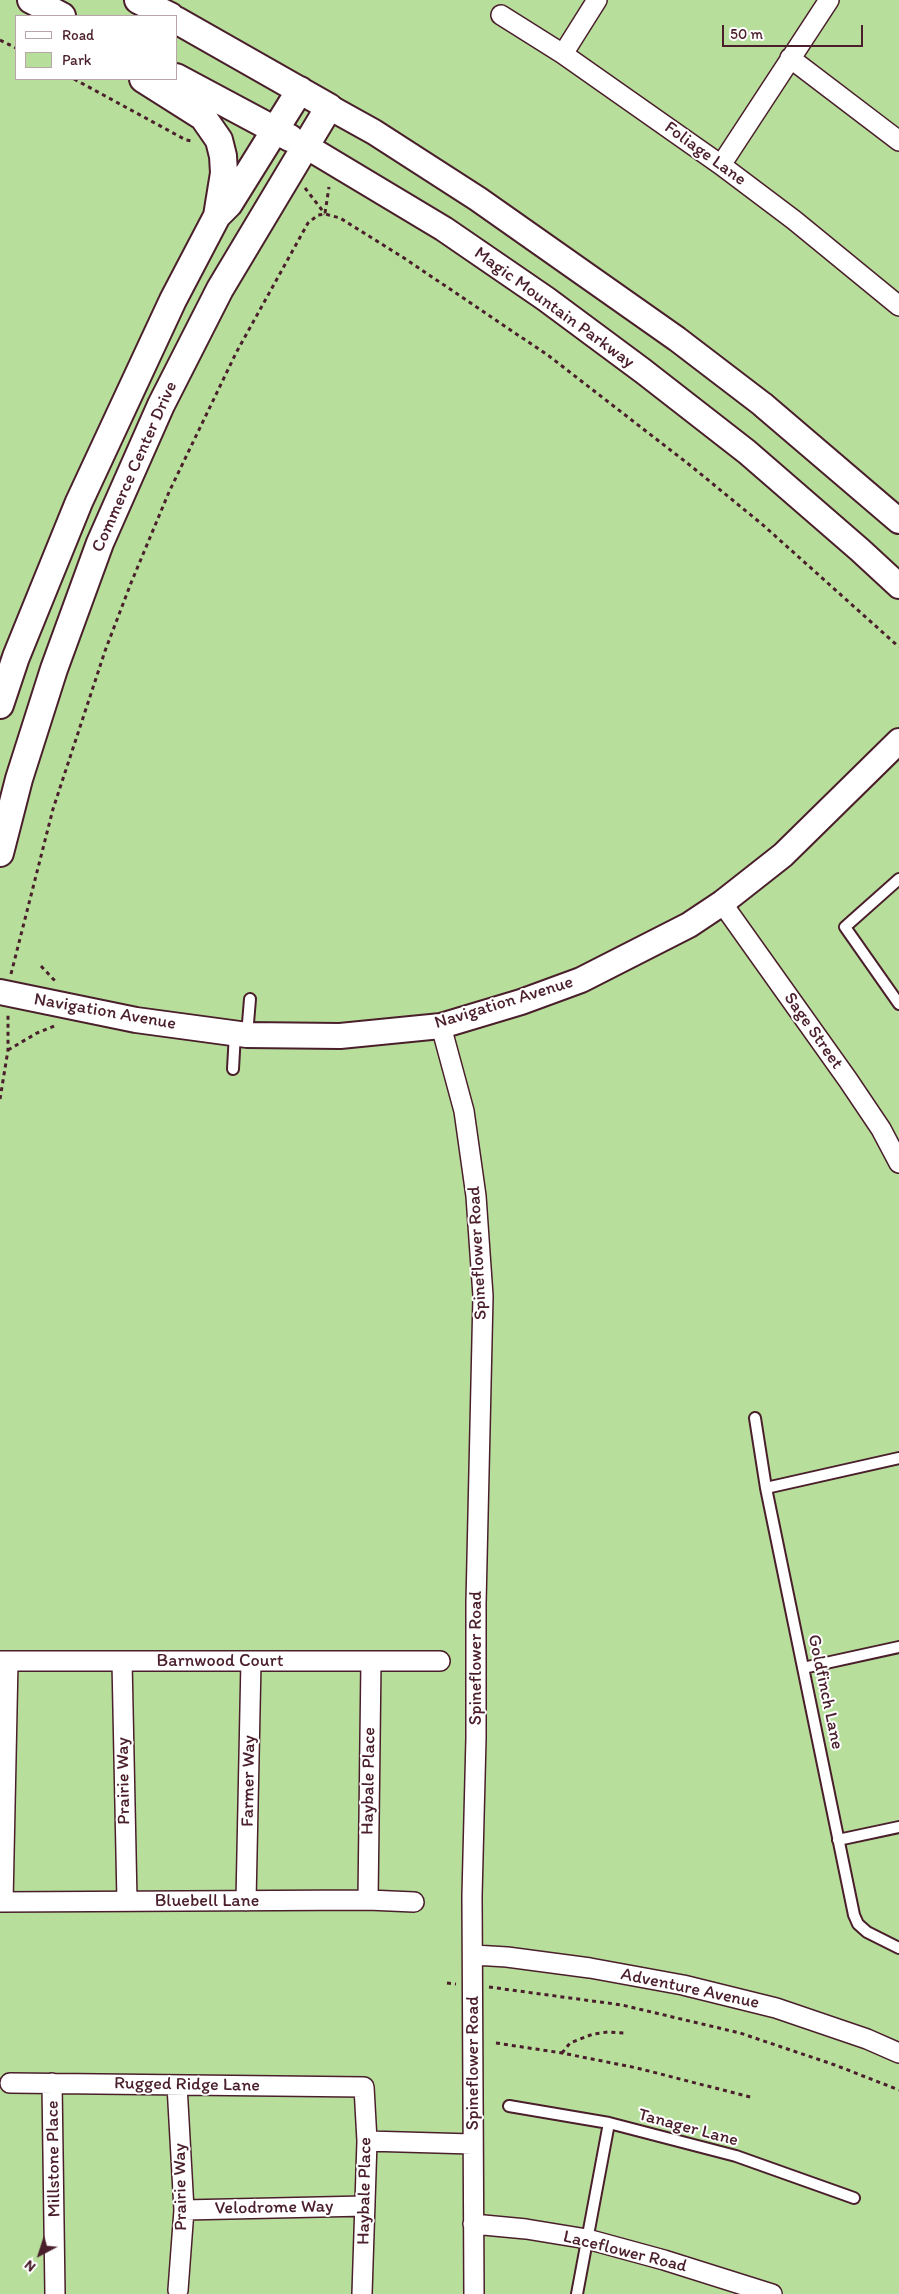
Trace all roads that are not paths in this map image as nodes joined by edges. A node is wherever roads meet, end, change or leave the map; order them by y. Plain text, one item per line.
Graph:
1 (30, 0) edge
2 (138, 0) edge
3 (597, 0) edge
4 (829, 0) edge
5 (60, 15) edge
6 (168, 15) edge
7 (501, 15) dead end
8 (178, 21) edge
9 (563, 54) junction
10 (790, 58) junction
11 (178, 78) edge
12 (144, 80) edge
13 (300, 90) junction
14 (329, 107) junction
15 (275, 130) junction
16 (899, 141) edge
17 (304, 145) junction
18 (721, 165) junction
19 (217, 216) junction
20 (899, 306) edge
21 (899, 521) edge
22 (899, 586) edge
23 (0, 705) edge
24 (899, 741) edge
25 (0, 853) edge
26 (899, 878) edge
27 (722, 903) junction
28 (0, 992) edge
29 (250, 999) dead end
30 (899, 1004) edge
31 (441, 1026) junction
32 (241, 1034) junction
33 (233, 1069) dead end
34 (899, 1163) edge
35 (755, 1418) dead end
36 (899, 1458) edge
37 (766, 1488) junction
38 (899, 1647) edge
39 (4, 1660) edge
40 (122, 1661) junction
41 (251, 1661) junction
42 (371, 1661) junction
43 (440, 1662) dead end
44 (803, 1668) junction
45 (899, 1827) edge
46 (838, 1840) junction
47 (368, 1900) junction
48 (127, 1901) junction
49 (246, 1901) junction
50 (2, 1902) edge
51 (414, 1902) dead end
52 (899, 1948) edge
53 (474, 1955) junction
54 (899, 2054) edge
55 (10, 2083) dead end
56 (52, 2084) junction
57 (177, 2085) junction
58 (364, 2087) joint
59 (509, 2106) dead end
60 (609, 2124) junction
61 (367, 2141) junction
62 (472, 2144) junction
63 (854, 2198) dead end
64 (365, 2206) junction
65 (184, 2210) junction
66 (473, 2224) junction
67 (587, 2239) junction
68 (178, 2290) dead end
69 (55, 2294) edge
70 (362, 2294) edge
71 (474, 2294) edge
72 (577, 2294) edge
73 (772, 2294) edge

1 - 5 main road
2 - 6 main road
3 - 9 street
4 - 10 street
7 - 9 street, Foliage Lane
8 - 13 main road
9 - 18 street, Foliage Lane
10 - 16 street
10 - 18 street
11 - 15 main road, Magic Mountain Parkway
12 - 19 main road
13 - 14 main road
13 - 15 main road, Commerce Center Drive
14 - 17 main road, Commerce Center Drive
14 - 21 street
15 - 17 main road, Magic Mountain Parkway
15 - 19 main road, Commerce Center Drive
17 - 22 street, Magic Mountain Parkway
17 - 25 main road, Commerce Center Drive
18 - 20 street, Foliage Lane
19 - 23 main road, Commerce Center Drive
24 - 27 street, Navigation Avenue
26 - 30 lane
27 - 31 street, Navigation Avenue
27 - 34 street, Sage Street
28 - 32 street, Navigation Avenue
29 - 32 lane
31 - 32 street, Navigation Avenue
31 - 53 street, Spineflower Road
32 - 33 lane
35 - 37 lane, Goldfinch Lane
36 - 37 lane
37 - 44 lane, Goldfinch Lane
38 - 44 lane
39 - 40 street, Barnwood Court
39 - 50 street
40 - 41 street, Barnwood Court
40 - 48 street, Prairie Way
41 - 42 street, Barnwood Court
41 - 49 street, Farmer Way
42 - 43 street, Barnwood Court
42 - 47 street, Haybale Place
44 - 46 lane, Goldfinch Lane
45 - 46 lane
46 - 52 lane, Goldfinch Lane
47 - 49 street, Bluebell Lane
47 - 51 street, Bluebell Lane
48 - 49 street, Bluebell Lane
48 - 50 street, Bluebell Lane
53 - 54 street, Adventure Avenue
53 - 62 street, Spineflower Road
55 - 56 street, Rugged Ridge Lane
56 - 57 street, Rugged Ridge Lane
56 - 69 street, Millstone Place
57 - 58 street, Rugged Ridge Lane
57 - 65 street, Prairie Way
58 - 61 street, Haybale Place
59 - 60 lane, Tanager Lane
60 - 63 lane, Tanager Lane
60 - 67 lane
61 - 62 street
61 - 64 street, Haybale Place
62 - 66 street, Spineflower Road
64 - 65 street, Velodrome Way
64 - 70 street, Haybale Place
65 - 68 street, Prairie Way
66 - 67 street, Laceflower Road
66 - 71 street, Spineflower Road
67 - 72 lane
67 - 73 street, Laceflower Road

